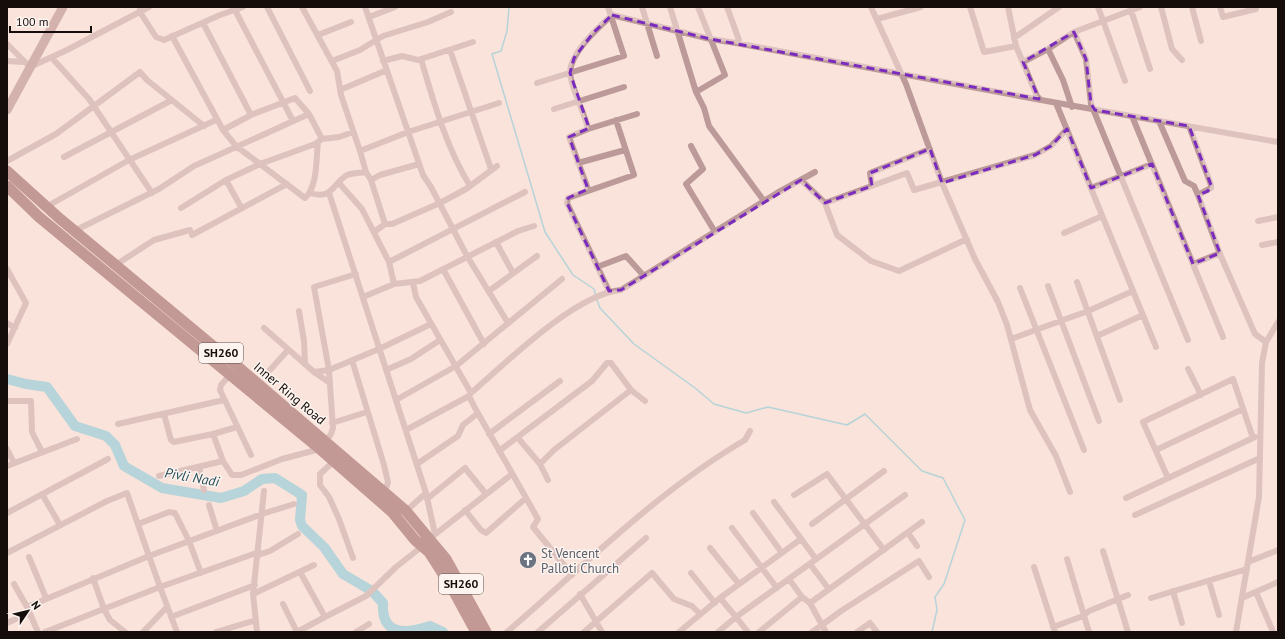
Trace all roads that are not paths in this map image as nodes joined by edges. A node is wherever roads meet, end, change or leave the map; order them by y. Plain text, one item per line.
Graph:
1 (63, 7) edge
2 (149, 7) edge
3 (243, 7) edge
4 (267, 7) edge
5 (365, 7) edge
6 (395, 7) edge
7 (608, 7) edge
8 (642, 7) edge
9 (670, 7) edge
10 (698, 7) edge
11 (727, 7) edge
12 (871, 7) edge
13 (921, 7) edge
14 (970, 7) edge
15 (1008, 7) edge
16 (1059, 7) edge
17 (1098, 7) edge
18 (1140, 7) edge
19 (1161, 7) edge
20 (1192, 7) edge
21 (1220, 7) edge
22 (304, 8) edge
23 (140, 9) edge
24 (1256, 9) dead end
25 (235, 10) junction
26 (1131, 10) junction
27 (451, 12) dead end
28 (612, 16) junction
29 (369, 17) junction
30 (877, 19) junction
31 (1103, 21) junction
32 (351, 22) dead end
33 (202, 23) junction
34 (646, 23) junction
35 (677, 32) junction
36 (1074, 32) junction
37 (318, 35) junction
38 (172, 36) junction
39 (1014, 38) junction
40 (710, 39) junction
41 (377, 41) junction
42 (1201, 41) dead end
43 (473, 42) dead end
44 (736, 43) junction
45 (7, 44) edge
46 (1016, 46) junction
47 (1048, 49) junction
48 (450, 50) junction
49 (657, 56) dead end
50 (52, 58) junction
51 (421, 59) junction
52 (1182, 60) dead end
53 (7, 61) edge
54 (332, 61) junction
55 (384, 61) junction
56 (1023, 62) junction
57 (27, 65) junction
58 (1150, 69) dead end
59 (387, 70) junction
60 (570, 72) junction
61 (901, 74) junction
62 (1125, 81) dead end
63 (537, 83) dead end
64 (624, 87) dead end
65 (340, 90) junction
66 (310, 91) dead end
67 (696, 92) junction
68 (172, 100) junction
69 (1041, 100) junction
70 (579, 101) junction
71 (283, 102) junction
72 (499, 103) dead end
73 (1056, 103) junction
74 (94, 106) junction
75 (1072, 107) junction
76 (554, 109) dead end
77 (7, 110) edge
78 (1095, 110) junction
79 (472, 112) junction
80 (309, 114) junction
81 (637, 114) dead end
82 (251, 115) junction
83 (1132, 116) junction
84 (216, 120) junction
85 (616, 120) junction
86 (293, 121) junction
87 (1159, 121) junction
88 (440, 122) junction
89 (204, 126) junction
90 (1189, 126) junction
91 (588, 129) junction
92 (1067, 129) junction
93 (223, 130) junction
94 (112, 132) junction
95 (353, 132) junction
96 (408, 132) junction
97 (320, 140) junction
98 (1278, 142) edge
99 (236, 146) junction
100 (691, 146) dead end
101 (930, 149) junction
102 (625, 150) junction
103 (360, 152) junction
104 (64, 157) dead end
105 (129, 160) junction
106 (7, 161) edge
107 (578, 163) junction
108 (260, 164) junction
109 (419, 164) junction
110 (1152, 164) junction
111 (497, 166) dead end
112 (491, 169) junction
113 (7, 171) edge
114 (366, 172) junction
115 (815, 172) dead end
116 (1121, 175) junction
117 (226, 180) junction
118 (372, 180) junction
119 (801, 180) junction
120 (339, 183) junction
121 (942, 183) junction
122 (287, 184) junction
123 (7, 186) edge
124 (470, 186) junction
125 (872, 186) junction
126 (1091, 188) junction
127 (588, 189) junction
128 (525, 192) dead end
129 (152, 193) junction
130 (310, 193) junction
131 (329, 193) junction
132 (1198, 195) junction
133 (764, 201) junction
134 (440, 203) junction
135 (825, 203) junction
136 (46, 207) junction
137 (241, 207) junction
138 (181, 208) dead end
139 (1102, 216) junction
140 (1278, 217) edge
141 (1258, 221) dead end
142 (385, 224) junction
143 (534, 226) dead end
144 (454, 230) junction
145 (74, 231) junction
146 (374, 232) junction
147 (715, 232) junction
148 (1064, 233) dead end
149 (966, 238) junction
150 (496, 242) junction
151 (1278, 242) edge
152 (1262, 245) dead end
153 (1220, 253) junction
154 (468, 256) junction
155 (537, 256) dead end
156 (389, 262) junction
157 (1193, 264) junction
158 (116, 266) junction
159 (597, 267) junction
160 (7, 269) edge
161 (443, 269) junction
162 (106, 273) junction
163 (513, 273) junction
164 (356, 274) junction
165 (644, 276) junction
166 (562, 279) dead end
167 (1077, 282) dead end
168 (413, 283) junction
169 (394, 284) junction
170 (1048, 286) dead end
171 (1020, 288) dead end
172 (489, 291) junction
173 (609, 291) junction
174 (1133, 291) junction
175 (363, 297) junction
176 (299, 311) dead end
177 (1088, 312) junction
178 (1143, 315) junction
179 (1061, 321) junction
180 (1278, 322) edge
181 (7, 323) edge
182 (508, 323) junction
183 (431, 324) junction
184 (15, 328) junction
185 (264, 328) dead end
186 (1036, 330) junction
187 (1097, 336) junction
188 (1223, 338) dead end
189 (1011, 339) junction
190 (1262, 339) junction
191 (440, 340) junction
192 (1188, 340) dead end
193 (7, 344) edge
194 (484, 344) junction
195 (1156, 347) dead end
196 (379, 349) junction
197 (288, 350) junction
198 (352, 360) junction
199 (305, 364) junction
200 (456, 366) junction
201 (1188, 369) dead end
202 (270, 370) dead end
203 (329, 370) junction
204 (386, 370) junction
205 (314, 372) junction
206 (230, 375) junction
207 (560, 380) dead end
208 (330, 383) junction
209 (631, 390) junction
210 (470, 395) junction
211 (1201, 395) junction
212 (224, 400) junction
213 (396, 400) junction
214 (1120, 400) dead end
215 (7, 401) edge
216 (645, 402) dead end
217 (1243, 409) junction
218 (367, 412) junction
219 (478, 413) junction
220 (164, 414) junction
221 (1099, 421) dead end
222 (332, 423) junction
223 (118, 424) dead end
224 (237, 427) junction
225 (406, 430) junction
226 (750, 431) dead end
227 (213, 434) junction
228 (489, 434) junction
229 (1260, 434) junction
230 (518, 438) junction
231 (1253, 438) junction
232 (78, 439) dead end
233 (323, 446) junction
234 (7, 449) edge
235 (1084, 450) dead end
236 (1156, 450) junction
237 (499, 451) junction
238 (42, 452) junction
239 (251, 455) dead end
240 (1260, 458) junction
241 (108, 459) dead end
242 (223, 461) junction
243 (334, 461) junction
244 (14, 463) junction
245 (417, 464) junction
246 (540, 464) junction
247 (7, 466) edge
248 (199, 467) junction
249 (884, 471) dead end
250 (512, 474) junction
251 (159, 476) dead end
252 (1168, 478) junction
253 (548, 480) dead end
254 (204, 490) dead end
255 (264, 491) dead end
256 (385, 492) junction
257 (1070, 492) dead end
258 (42, 494) junction
259 (486, 494) junction
260 (794, 495) dead end
261 (905, 495) dead end
262 (427, 496) junction
263 (526, 498) junction
264 (847, 498) junction
265 (1126, 498) dead end
266 (774, 502) dead end
267 (294, 504) dead end
268 (209, 505) dead end
269 (466, 510) junction
270 (406, 511) junction
271 (7, 513) edge
272 (753, 513) dead end
273 (262, 514) junction
274 (1135, 515) dead end
275 (922, 522) dead end
276 (866, 523) junction
277 (60, 524) junction
278 (138, 524) junction
279 (812, 524) dead end
280 (732, 528) dead end
281 (217, 531) junction
282 (908, 533) junction
283 (298, 534) dead end
284 (646, 538) dead end
285 (801, 539) junction
286 (429, 540) junction
287 (189, 541) junction
288 (917, 546) dead end
289 (710, 548) dead end
290 (884, 550) junction
291 (1278, 550) edge
292 (1103, 551) dead end
293 (7, 553) edge
294 (258, 553) junction
295 (782, 553) junction
296 (149, 556) junction
297 (29, 558) dead end
298 (353, 558) dead end
299 (816, 559) junction
300 (1067, 559) dead end
301 (1248, 562) junction
302 (810, 564) junction
303 (314, 565) dead end
304 (1034, 566) dead end
305 (762, 568) junction
306 (1247, 569) junction
307 (300, 572) junction
308 (201, 573) junction
309 (691, 574) dead end
310 (572, 575) junction
311 (929, 577) dead end
312 (93, 578) junction
313 (789, 580) junction
314 (1209, 581) junction
315 (1278, 582) edge
316 (14, 584) dead end
317 (739, 584) junction
318 (254, 585) junction
319 (160, 587) junction
320 (777, 588) junction
321 (828, 588) junction
322 (1173, 591) junction
323 (1256, 592) junction
324 (253, 594) junction
325 (580, 594) junction
326 (1128, 595) dead end
327 (802, 597) junction
328 (46, 598) junction
329 (720, 598) junction
330 (1151, 598) dead end
331 (1242, 598) junction
332 (1118, 599) junction
333 (714, 603) junction
334 (810, 603) junction
335 (283, 604) dead end
336 (167, 606) junction
337 (104, 609) junction
338 (28, 610) junction
339 (700, 614) junction
340 (1219, 615) dead end
341 (1084, 616) junction
342 (171, 617) junction
343 (325, 617) junction
344 (736, 617) junction
345 (256, 620) junction
346 (596, 622) junction
347 (7, 623) edge
348 (1182, 623) dead end
349 (368, 624) dead end
350 (822, 625) junction
351 (1054, 629) edge
352 (38, 632) edge
353 (44, 632) edge
354 (124, 632) edge
355 (143, 632) edge
356 (177, 632) edge
357 (216, 632) edge
358 (257, 632) edge
359 (356, 632) edge
360 (476, 632) edge
361 (486, 632) edge
362 (507, 632) edge
363 (538, 632) edge
364 (584, 632) edge
365 (602, 632) edge
366 (679, 632) edge
367 (718, 632) edge
368 (748, 632) edge
369 (759, 632) edge
370 (812, 632) edge
371 (826, 632) edge
372 (857, 632) edge
373 (877, 632) edge
374 (1089, 632) edge
375 (1128, 632) edge
376 (1236, 632) edge
377 (1273, 632) edge

1 - 57 street
2 - 23 street
3 - 25 street
4 - 66 street
5 - 29 street
6 - 29 street
7 - 28 street
8 - 34 street
9 - 35 street
10 - 40 street
11 - 44 street
12 - 30 street
13 - 30 street
14 - 46 street
15 - 39 street
16 - 39 street
17 - 31 street
18 - 26 street
19 - 52 street
20 - 42 street
21 - 24 street
22 - 37 street
23 - 38 street
23 - 50 street
25 - 33 street
25 - 71 street
26 - 31 street
26 - 58 street
27 - 41 street
28 - 34 street
28 - 60 street
28 - 60 street
29 - 41 street
30 - 61 street
31 - 36 street
31 - 62 street
32 - 37 street
33 - 38 street
33 - 82 street
34 - 35 street
34 - 49 street
35 - 40 street
35 - 67 street
36 - 47 street
36 - 78 street
37 - 54 street
38 - 84 street
39 - 46 street
40 - 44 street
40 - 67 street
41 - 54 street
41 - 55 street
43 - 48 street
44 - 61 street
45 - 57 street
46 - 56 street
47 - 56 street
47 - 75 street
48 - 51 street
48 - 79 street
50 - 57 street
50 - 74 street
51 - 55 street
51 - 88 street
53 - 57 street
54 - 65 street
55 - 59 street
56 - 69 street
57 - 77 street
59 - 65 street
59 - 96 street
60 - 63 street
60 - 70 street
61 - 69 street
61 - 101 street
64 - 70 street
65 - 95 street
67 - 133 street
68 - 74 street
68 - 89 street
68 - 94 street
69 - 73 street
70 - 76 street
70 - 91 street
71 - 80 street
71 - 82 street
71 - 86 street
72 - 79 street
73 - 75 street
73 - 92 street
74 - 94 street
74 - 106 street
75 - 78 street
78 - 83 street
78 - 116 street
79 - 88 street
79 - 112 street
80 - 86 street
80 - 97 street
81 - 85 street
82 - 93 street
83 - 87 street
83 - 110 street
84 - 89 street
84 - 93 street
85 - 91 street
85 - 102 street
86 - 99 street
87 - 90 street
87 - 132 street
88 - 96 street
88 - 124 street
89 - 105 street
90 - 98 street
90 - 132 street
91 - 107 street
92 - 121 street
92 - 126 street
93 - 99 street
94 - 104 street
94 - 105 street
95 - 97 street
95 - 103 street
96 - 103 street
96 - 109 street
97 - 108 street
97 - 130 street
99 - 108 street
99 - 129 street
100 - 147 street
101 - 121 street
101 - 125 street
102 - 107 street
102 - 127 street
103 - 114 street
105 - 129 street
105 - 136 street
107 - 127 street
108 - 117 street
108 - 122 street
109 - 118 street
109 - 134 street
110 - 116 street
110 - 157 street
111 - 112 street
112 - 124 street
113 - 136 highway, Inner Ring Road / SH260
114 - 118 street
114 - 120 street
115 - 119 street
116 - 126 street
116 - 192 street
117 - 137 street
117 - 138 street
118 - 142 street
119 - 133 street
119 - 135 street
120 - 131 street
120 - 146 street
121 - 125 street
121 - 149 street
122 - 130 street
122 - 137 street
123 - 162 highway, Inner Ring Road / SH260
124 - 134 street
125 - 135 street
126 - 139 street
127 - 159 street
128 - 144 street
129 - 145 street
130 - 131 street
131 - 164 street
132 - 153 street
133 - 147 street
134 - 142 street
134 - 144 street
135 - 149 street
136 - 145 highway, Inner Ring Road / SH260
137 - 158 street
139 - 148 street
139 - 174 street
140 - 141 street
142 - 146 street
143 - 150 street
144 - 154 street
144 - 156 street
145 - 158 highway, Inner Ring Road / SH260
146 - 156 street
147 - 165 street
149 - 189 street
150 - 154 street
150 - 163 street
151 - 152 street
153 - 157 street
153 - 190 street
154 - 161 street
154 - 172 street
155 - 163 street
156 - 169 street
157 - 188 street
158 - 162 street
158 - 233 highway, Inner Ring Road / SH260
159 - 165 street
159 - 173 street
160 - 184 street
161 - 168 street
161 - 194 street
162 - 206 highway, Inner Ring Road / SH260
163 - 172 street
164 - 175 street
164 - 203 street
165 - 173 street
166 - 182 street
167 - 177 street
168 - 169 street
168 - 183 street
169 - 175 street
170 - 179 street
171 - 186 street
172 - 182 street
173 - 210 street
174 - 177 street
174 - 178 street
175 - 196 street
176 - 199 street
177 - 179 street
177 - 187 street
178 - 187 street
178 - 195 street
179 - 186 street
179 - 221 street
180 - 190 street
181 - 184 street
182 - 194 street
183 - 191 street
183 - 196 street
184 - 193 street
185 - 197 street
186 - 189 street
186 - 235 street
187 - 214 street
189 - 257 street
190 - 229 street
191 - 200 street
191 - 204 street
194 - 200 street
196 - 198 street
196 - 204 street
197 - 199 street
197 - 202 street
198 - 203 street
198 - 218 street
199 - 205 street
200 - 210 street
200 - 213 street
201 - 211 street
203 - 205 street
203 - 208 street
204 - 213 street
205 - 208 street
206 - 212 street
206 - 233 highway, Inner Ring Road / SH260
207 - 228 street
208 - 222 street
209 - 216 street
209 - 230 street
209 - 246 street
210 - 219 street
210 - 225 street
211 - 217 street
211 - 236 street
212 - 220 street
212 - 224 street
213 - 225 street
215 - 238 street
217 - 231 street
217 - 236 street
218 - 222 street
218 - 256 street
219 - 228 street
219 - 245 street
220 - 223 street
220 - 227 street
222 - 233 street
224 - 227 street
224 - 239 street
225 - 245 street
226 - 310 street
227 - 242 street
228 - 237 street
229 - 231 street
229 - 240 street
230 - 237 street
230 - 246 street
231 - 252 street
232 - 238 street
233 - 242 street
233 - 243 highway, Inner Ring Road / SH260
233 - 256 highway, Inner Ring Road / SH260
234 - 244 street
236 - 252 street
237 - 250 street
238 - 244 street
240 - 274 street
240 - 301 street
241 - 258 street
242 - 248 street
243 - 286 highway, Inner Ring Road / SH260
243 - 298 street
244 - 247 street
245 - 262 street
246 - 253 street
248 - 251 street
248 - 254 street
249 - 264 street
250 - 259 street
250 - 263 street
252 - 265 street
255 - 273 street
256 - 270 highway, Inner Ring Road / SH260
258 - 271 street
258 - 277 street
259 - 262 street
259 - 269 street
260 - 264 street
261 - 276 street
262 - 270 street
262 - 286 street
263 - 269 street
263 - 310 street
264 - 276 street
264 - 279 street
266 - 285 street
267 - 273 street
268 - 281 street
269 - 286 street
270 - 286 highway, Inner Ring Road / SH260
272 - 295 street
273 - 281 street
273 - 294 street
275 - 282 street
276 - 290 street
276 - 299 street
277 - 278 street
277 - 293 street
278 - 287 street
278 - 296 street
280 - 305 street
281 - 287 street
282 - 288 street
282 - 290 street
283 - 294 street
284 - 325 street
285 - 295 street
285 - 299 street
286 - 343 street
286 - 360 highway, Inner Ring Road / SH260
286 - 361 highway, Inner Ring Road / SH260
287 - 296 street
287 - 308 street
289 - 317 street
290 - 321 street
291 - 301 street
292 - 332 street
294 - 308 street
294 - 318 street
295 - 305 street
296 - 312 street
296 - 319 street
297 - 328 street
299 - 302 street
300 - 341 street
301 - 306 street
302 - 313 street
302 - 321 street
303 - 307 street
304 - 351 street
305 - 317 street
305 - 320 street
306 - 314 street
306 - 331 street
307 - 324 street
307 - 343 street
308 - 319 street
309 - 333 street
310 - 362 street
311 - 350 street
312 - 328 street
312 - 337 street
313 - 320 street
313 - 327 street
314 - 322 street
314 - 340 street
315 - 323 street
316 - 338 street
317 - 329 street
318 - 324 street
318 - 342 street
319 - 336 street
319 - 337 street
320 - 344 street
321 - 334 street
322 - 330 street
322 - 348 street
323 - 331 street
323 - 377 street
324 - 345 street
325 - 346 street
325 - 363 street
326 - 332 street
327 - 334 street
327 - 369 street
328 - 338 street
329 - 333 street
329 - 344 street
331 - 376 street
332 - 341 street
332 - 375 street
333 - 339 street
334 - 350 street
335 - 343 street
336 - 342 street
336 - 355 street
337 - 353 street
337 - 354 street
338 - 347 street
338 - 352 street
339 - 346 street
339 - 366 street
341 - 351 street
341 - 374 street
342 - 356 street
344 - 367 street
344 - 368 street
345 - 357 street
345 - 358 street
346 - 364 street
346 - 365 street
349 - 359 street
350 - 370 street
350 - 371 street
372 - 373 street

